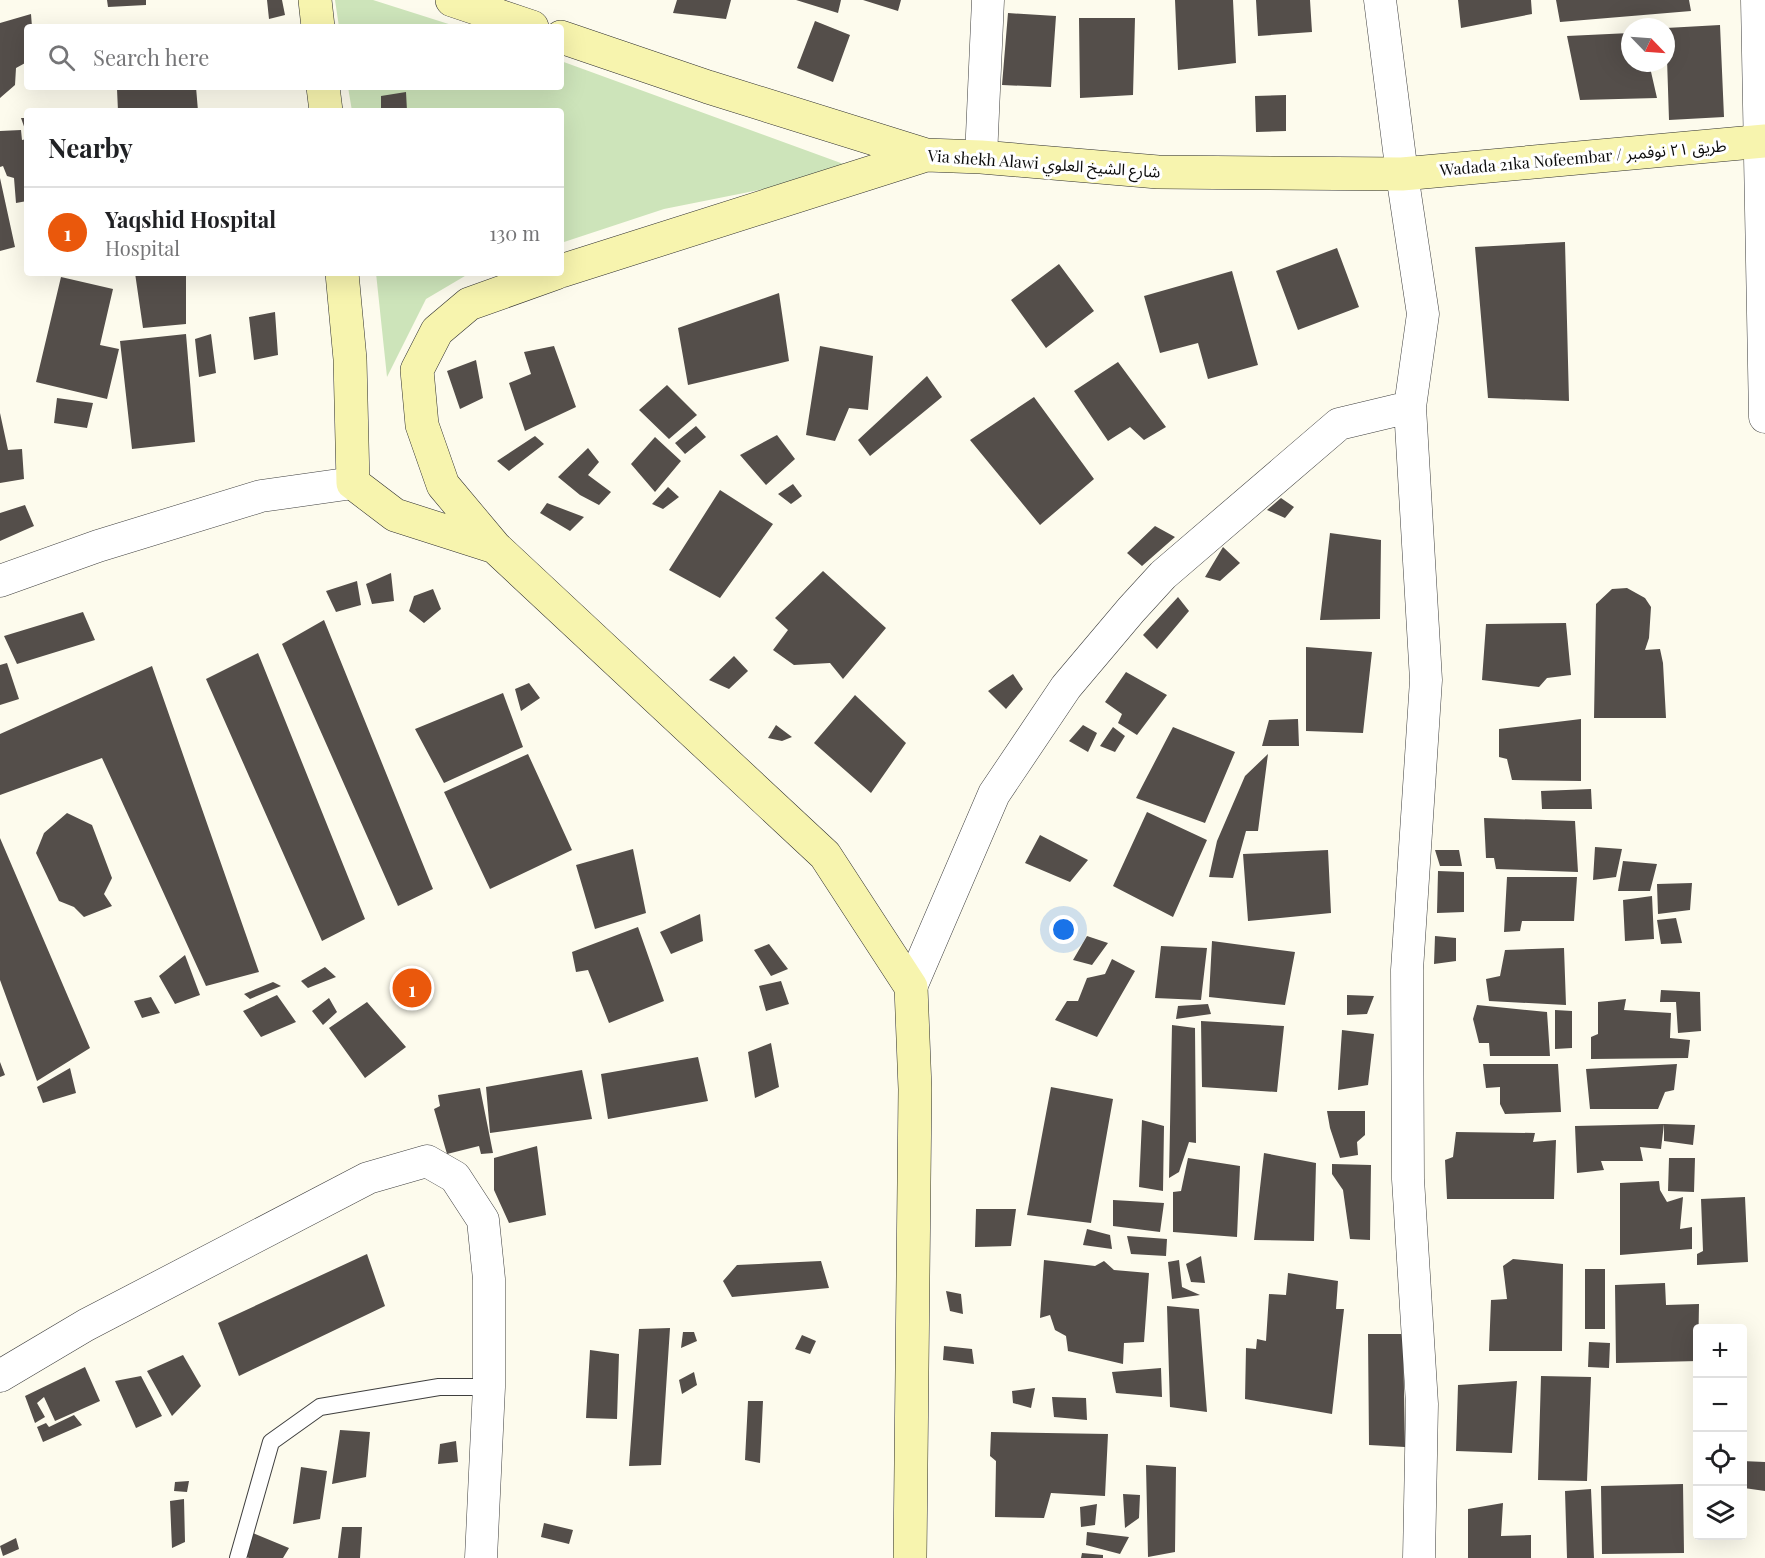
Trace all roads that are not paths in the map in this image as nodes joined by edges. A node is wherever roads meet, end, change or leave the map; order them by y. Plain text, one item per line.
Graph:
1 (315, 0) edge
2 (452, 0) edge
3 (988, 0) edge
4 (1380, 0) edge
5 (1757, 0) edge
6 (318, 24) edge
7 (523, 24) edge
8 (564, 38) edge
9 (323, 90) edge
10 (326, 108) edge
11 (1762, 141) edge
12 (926, 155) junction
13 (981, 157) junction
14 (1402, 174) junction
15 (564, 270) edge
16 (342, 276) edge
17 (548, 276) edge
18 (1410, 407) junction
19 (1765, 417) edge
20 (353, 483) junction
21 (495, 547) junction
22 (0, 581) edge
23 (911, 987) junction
24 (0, 1376) edge
25 (489, 1387) junction
26 (238, 1558) edge
27 (481, 1558) edge
28 (910, 1558) edge
29 (1419, 1558) edge

1 - 6 street
2 - 7 street
3 - 13 street
4 - 14 street
5 - 11 street
8 - 12 street, Via shekh Alawi شارع الشيخ العلوي
9 - 10 street
11 - 14 street, Wadada 21ka Nofeembar / طريق ٢١ نوفمبر
11 - 19 street
12 - 13 street, Via shekh Alawi شارع الشيخ العلوي
12 - 15 street
13 - 14 street, Via shekh Alawi شارع الشيخ العلوي
14 - 18 street
16 - 20 street
17 - 21 street
18 - 23 street
18 - 29 street
20 - 21 street
20 - 22 street
21 - 23 street
23 - 28 street
24 - 25 street
25 - 26 lane
25 - 27 street

